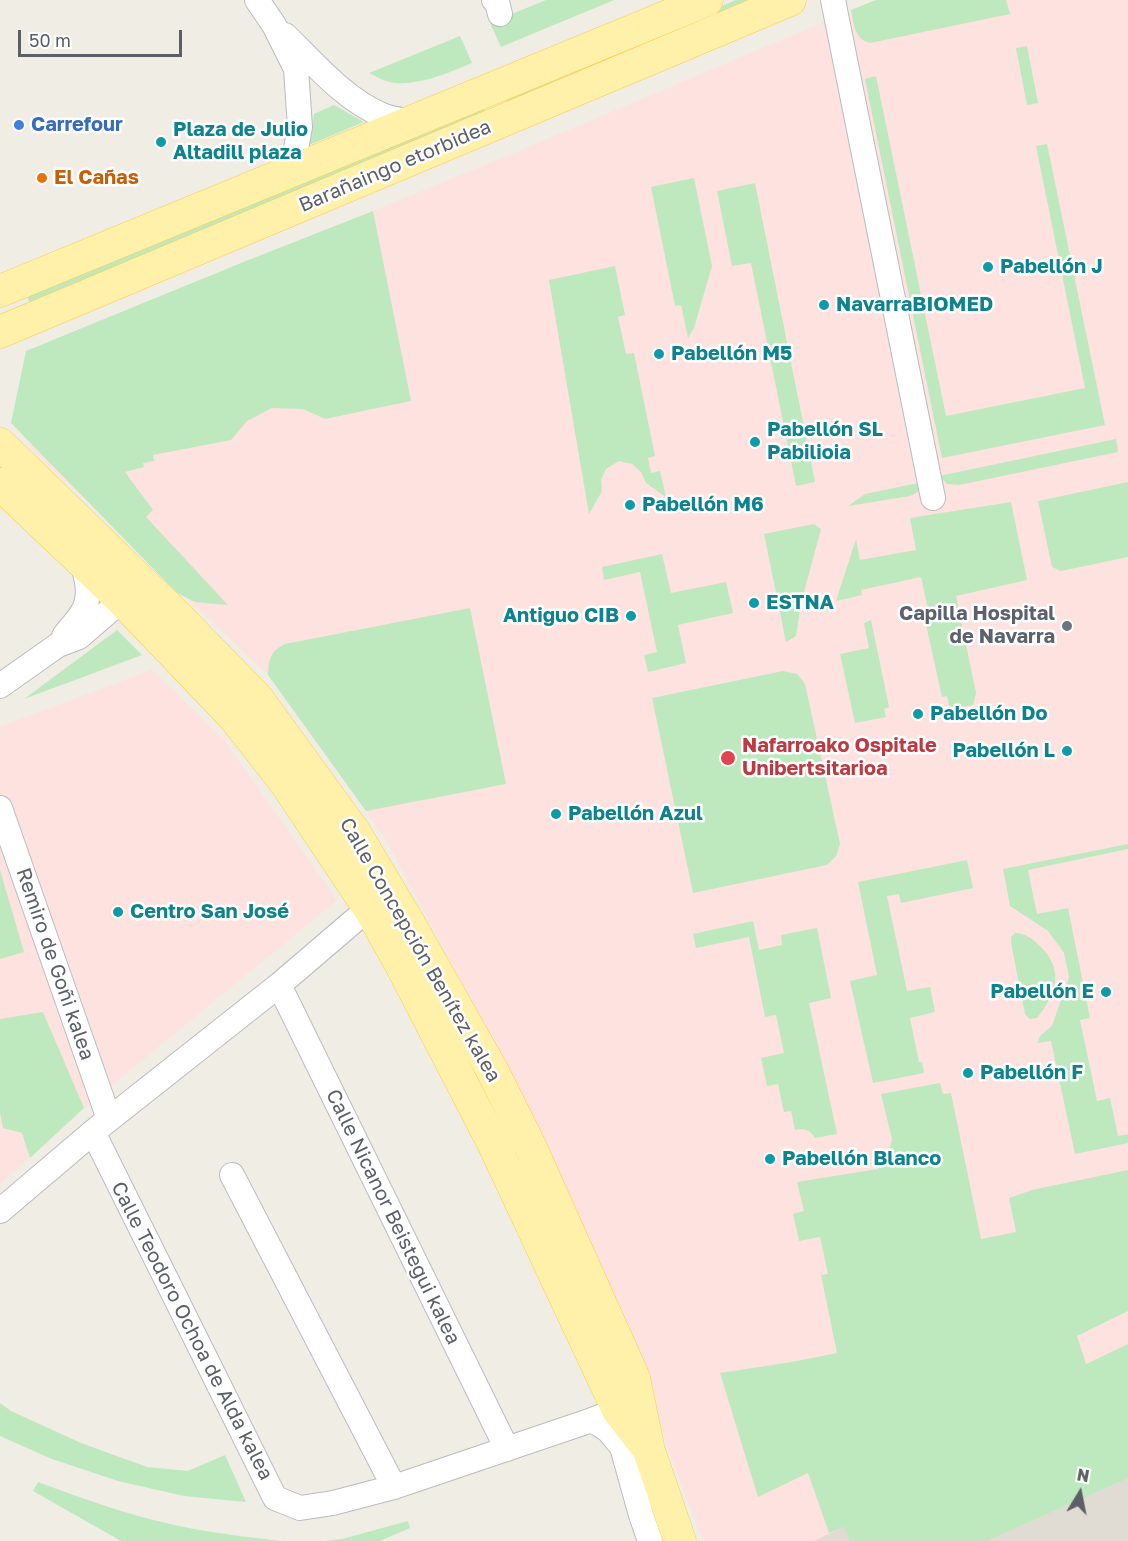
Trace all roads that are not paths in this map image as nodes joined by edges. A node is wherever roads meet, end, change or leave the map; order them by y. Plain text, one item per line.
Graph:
1 (257, 0) edge
2 (707, 0) edge
3 (790, 0) edge
4 (833, 0) edge
5 (274, 25) junction
6 (414, 122) junction
7 (292, 170) junction
8 (0, 291) edge
9 (0, 332) edge
10 (0, 444) edge
11 (0, 484) edge
12 (933, 498) dead end
13 (82, 562) junction
14 (122, 600) junction
15 (58, 645) junction
16 (0, 686) edge
17 (0, 808) edge
18 (366, 852) junction
19 (369, 908) junction
20 (413, 930) junction
21 (279, 985) junction
22 (101, 1126) junction
23 (232, 1175) dead end
24 (0, 1211) edge
25 (605, 1415) junction
26 (507, 1449) junction
27 (649, 1451) junction
28 (394, 1486) junction
29 (650, 1541) edge
30 (680, 1541) edge

1 - 5 street
2 - 6 main road, Barañaingo etorbidea
3 - 9 main road, Barañaingo etorbidea
4 - 12 street
5 - 6 street
5 - 7 street
6 - 7 main road, Barañaingo etorbidea
7 - 8 main road, Barañaingo etorbidea
10 - 18 main road, Calle Concepción Benítez kalea
11 - 13 main road, Calle Concepción Benítez kalea
13 - 14 main road, Calle Concepción Benítez kalea
13 - 15 street
14 - 15 street
14 - 19 main road, Calle Concepción Benítez kalea
15 - 16 street
17 - 22 street, Remiro de Goñi kalea
18 - 19 street
18 - 20 main road, Calle Concepción Benítez kalea
19 - 20 street
19 - 21 street
19 - 25 main road, Calle Concepción Benítez kalea
20 - 27 main road, Calle Concepción Benítez kalea
21 - 22 street
21 - 26 street, Calle Nicanor Beistegui kalea
22 - 24 street
22 - 28 street, Calle Teodoro Ochoa de Alda kalea
23 - 28 street
25 - 26 street, Calle Teodoro Ochoa de Alda kalea
25 - 27 main road, Calle Concepción Benítez kalea
25 - 29 street, Calle Concepción Benítez kalea
26 - 28 street, Calle Teodoro Ochoa de Alda kalea
27 - 30 main road, Calle Concepción Benítez kalea

